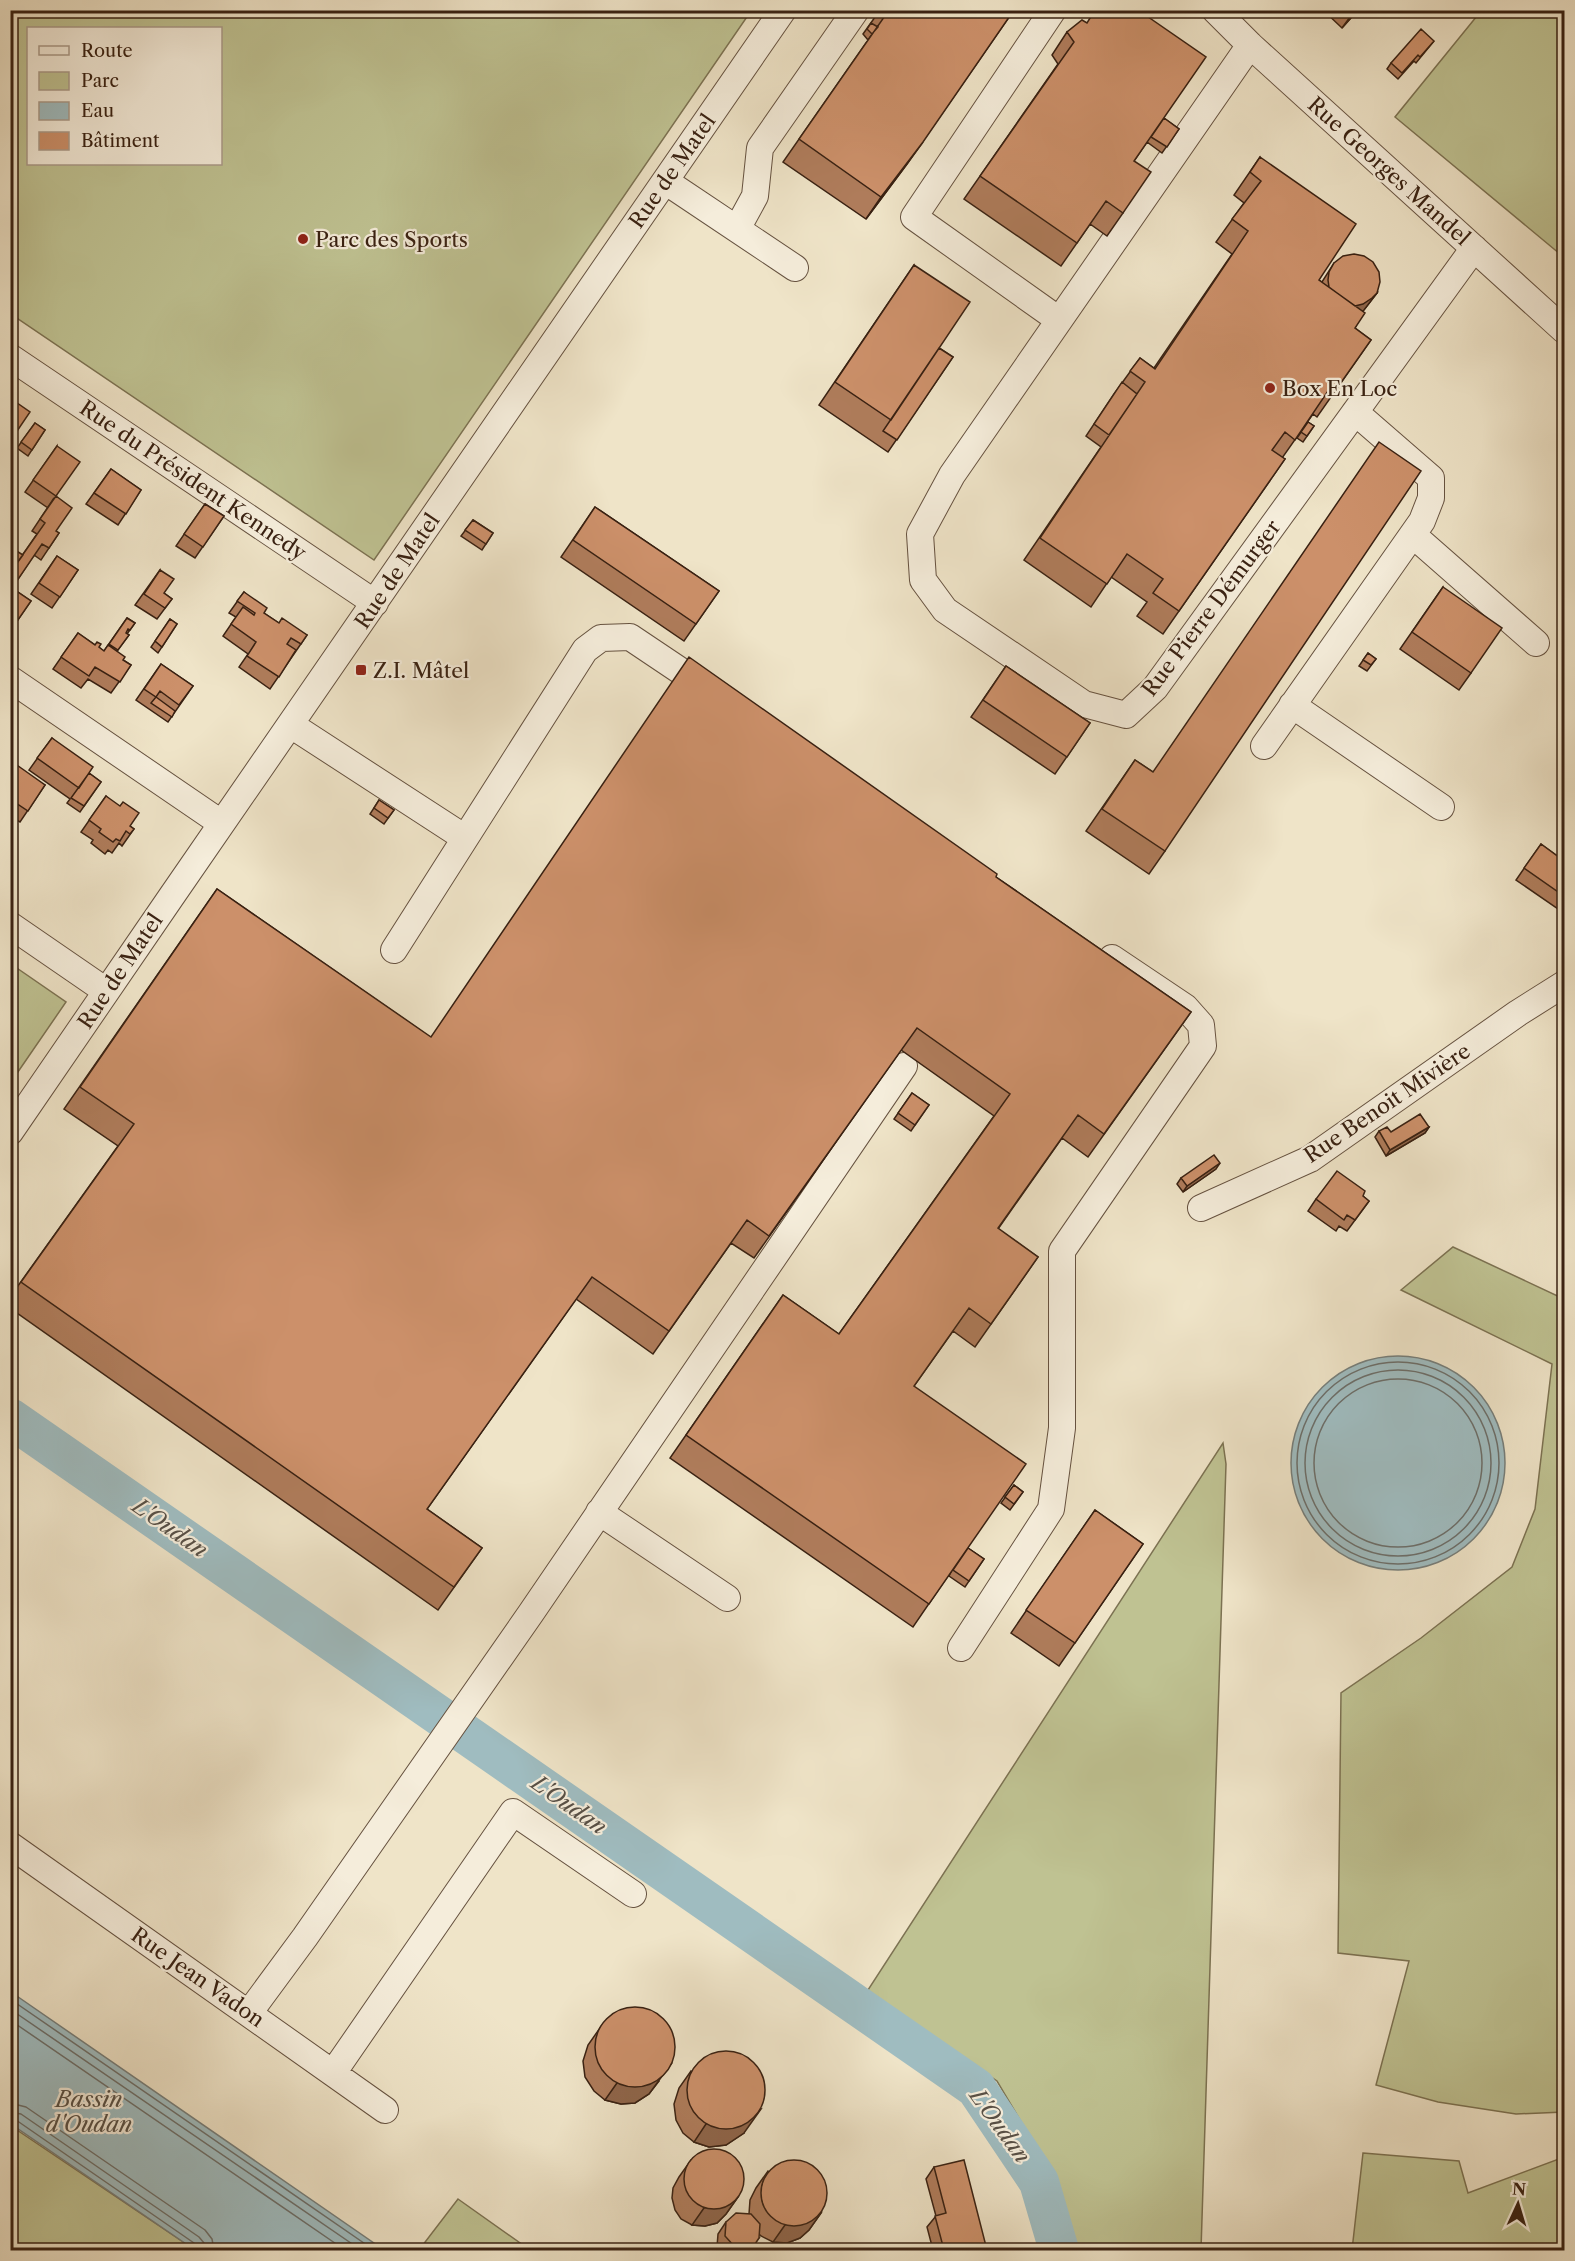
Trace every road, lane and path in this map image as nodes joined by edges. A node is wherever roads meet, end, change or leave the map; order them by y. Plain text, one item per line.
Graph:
1 (783, 10) edge
2 (856, 10) edge
3 (1053, 10) edge
4 (1215, 10) edge
5 (1250, 45) junction
6 (665, 181) junction
7 (736, 229) junction
8 (1474, 248) junction
9 (795, 268) dead end
10 (1059, 320) junction
11 (1564, 330) edge
12 (10, 357) edge
13 (1355, 412) junction
14 (1413, 535) junction
15 (375, 603) junction
16 (1536, 643) dead end
17 (10, 678) edge
18 (729, 703) edge
19 (1292, 705) junction
20 (291, 725) junction
21 (1264, 746) dead end
22 (1441, 807) dead end
23 (221, 824) junction
24 (465, 838) junction
25 (10, 925) edge
26 (1096, 947) edge
27 (394, 950) dead end
28 (1564, 984) edge
29 (106, 991) junction
30 (904, 1066) edge
31 (10, 1132) edge
32 (1201, 1208) dead end
33 (599, 1512) junction
34 (727, 1598) dead end
35 (961, 1648) dead end
36 (10, 1845) edge
37 (633, 1894) dead end
38 (249, 2013) junction
39 (333, 2073) junction
40 (385, 2110) dead end

1 - 6 street, Rue de Matel
2 - 7 street
3 - 10 street
4 - 5 street, Rue Georges Mandel
5 - 8 street, Rue Georges Mandel
5 - 10 street, Rue Pierre Démurger
6 - 7 street
6 - 15 street, Rue de Matel
7 - 9 street
8 - 11 street, Rue Georges Mandel
8 - 13 street, Rue Pierre Démurger
10 - 13 street, Rue Pierre Démurger
12 - 15 street, Rue du Président Kennedy
13 - 14 street
14 - 16 street
14 - 19 street
15 - 20 street, Rue de Matel
17 - 23 street
18 - 24 street
19 - 21 street
19 - 22 street
20 - 23 street, Rue de Matel
20 - 24 street
23 - 29 street, Rue de Matel
24 - 27 street
25 - 29 street
26 - 35 street
28 - 32 street, Rue Benoit Mivière
29 - 31 street, Rue de Matel
30 - 33 street
33 - 34 street
33 - 38 street
36 - 38 street, Rue Jean Vadon
37 - 39 street
38 - 39 street, Rue Jean Vadon
39 - 40 street, Rue Jean Vadon

